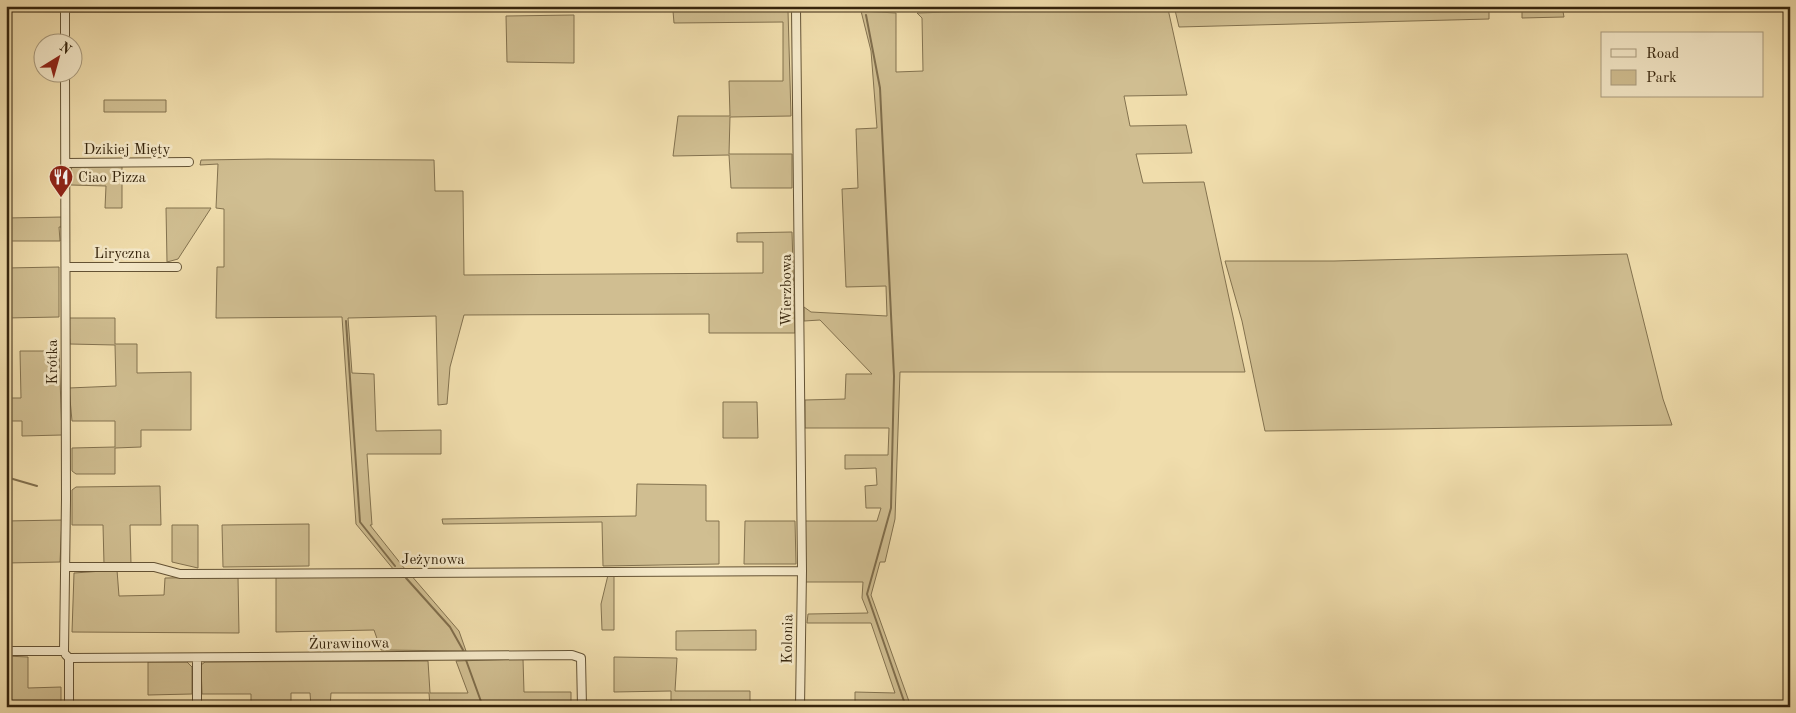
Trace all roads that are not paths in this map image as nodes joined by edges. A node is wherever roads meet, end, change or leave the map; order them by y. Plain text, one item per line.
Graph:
1 (650, 6) edge
2 (6, 7) edge
3 (65, 7) edge
4 (796, 7) edge
5 (65, 32) edge
6 (65, 82) edge
7 (189, 162) dead end
8 (66, 163) junction
9 (66, 267) junction
10 (177, 267) dead end
11 (66, 567) junction
12 (802, 571) junction
13 (6, 651) edge
14 (64, 651) junction
15 (69, 658) junction
16 (197, 659) junction
17 (69, 707) edge
18 (197, 707) edge
19 (582, 707) edge
20 (800, 707) edge

1 - 3 street
2 - 3 street
3 - 5 street
4 - 12 street, Wierzbowa
6 - 8 street, Krótka
7 - 8 street, Dzikiej Mięty
8 - 9 street, Krótka
9 - 10 street, Liryczna
9 - 11 street, Krótka
11 - 12 street, Jeżynowa
11 - 14 street, Krótka
12 - 20 street, Kolonia
13 - 14 street
14 - 15 street
15 - 16 street, Żurawinowa
15 - 17 street
16 - 18 street
16 - 19 street, Żurawinowa

